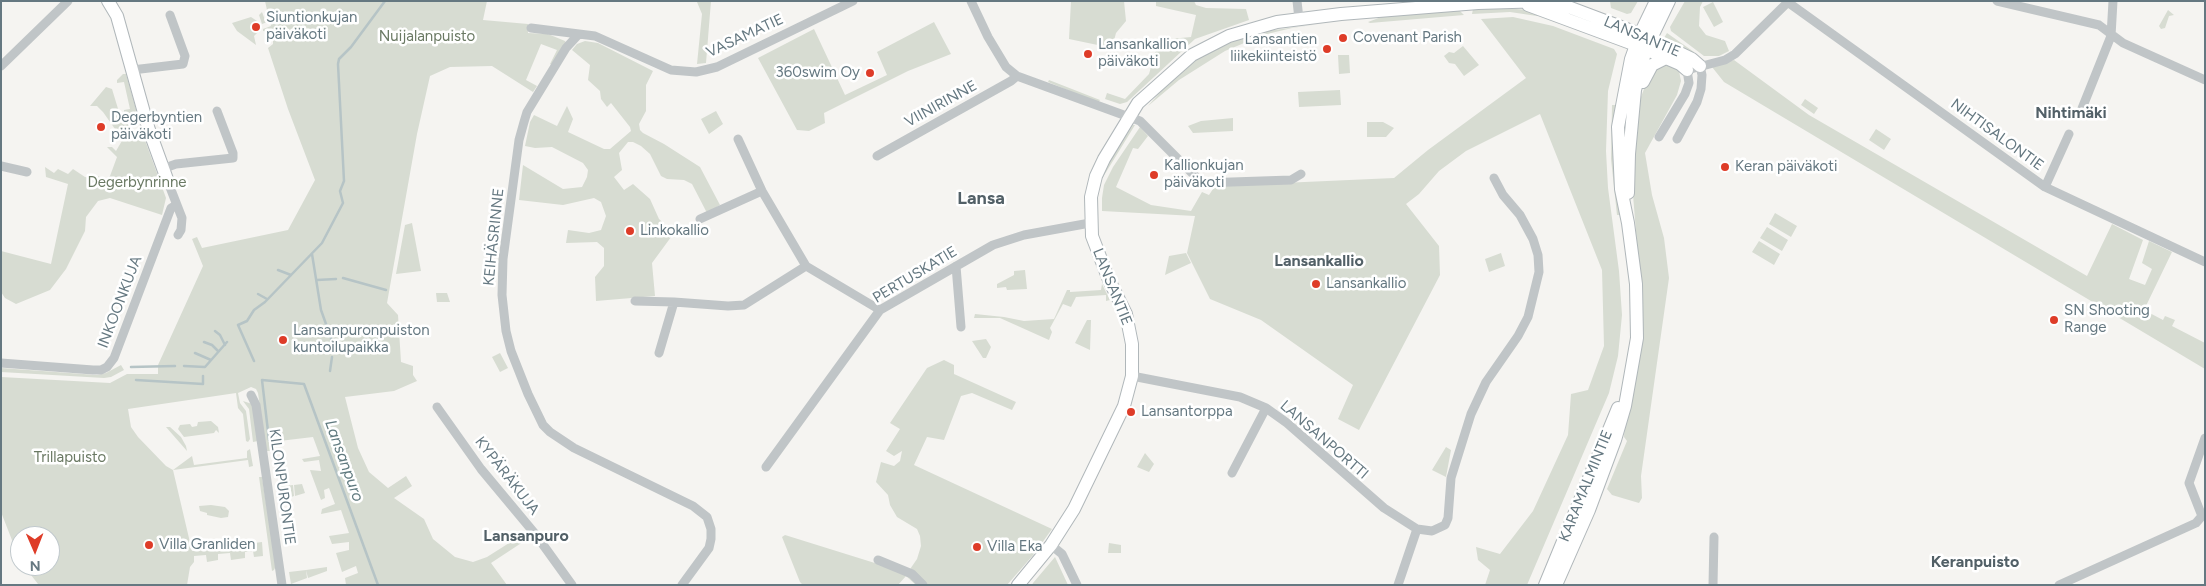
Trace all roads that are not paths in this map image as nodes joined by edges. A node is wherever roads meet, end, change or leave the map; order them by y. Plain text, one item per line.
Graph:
1 (68, 1) edge
2 (108, 1) edge
3 (853, 1) edge
4 (971, 1) edge
5 (1297, 1) edge
6 (1656, 1) edge
7 (1669, 1) edge
8 (1997, 1) edge
9 (2113, 1) edge
10 (1789, 2) edge
11 (170, 15) dead end
12 (1299, 19) junction
13 (531, 28) dead end
14 (578, 35) junction
15 (2111, 36) junction
16 (1643, 42) junction
17 (1666, 58) junction
18 (1, 66) edge
19 (1700, 66) junction
20 (132, 70) junction
21 (1687, 70) junction
22 (1017, 76) junction
23 (2205, 80) edge
24 (1634, 102) junction
25 (216, 111) dead end
26 (2081, 111) dead end
27 (1130, 117) junction
28 (2069, 134) dead end
29 (1659, 137) dead end
30 (738, 139) dead end
31 (1677, 139) dead end
32 (876, 156) dead end
33 (1, 166) edge
34 (162, 169) junction
35 (27, 172) dead end
36 (1301, 174) dead end
37 (1494, 178) dead end
38 (168, 182) joint
39 (2045, 186) junction
40 (762, 191) junction
41 (176, 205) junction
42 (700, 219) dead end
43 (1090, 223) junction
44 (1628, 223) junction
45 (178, 235) dead end
46 (2205, 262) edge
47 (806, 266) junction
48 (956, 266) junction
49 (635, 301) dead end
50 (674, 302) junction
51 (880, 310) junction
52 (961, 328) dead end
53 (659, 353) dead end
54 (1, 363) edge
55 (1132, 376) junction
56 (1628, 388) junction
57 (251, 395) dead end
58 (438, 407) dead end
59 (1266, 408) junction
60 (2205, 438) edge
61 (766, 467) dead end
62 (1232, 474) dead end
63 (1417, 529) junction
64 (1714, 537) dead end
65 (1051, 546) junction
66 (878, 560) dead end
67 (282, 585) edge
68 (572, 585) edge
69 (682, 585) edge
70 (923, 585) edge
71 (1018, 585) edge
72 (1077, 585) edge
73 (1398, 585) edge
74 (1546, 585) edge
75 (1556, 585) edge
76 (1713, 585) edge
77 (2059, 585) edge

1 - 18 street
2 - 20 street
3 - 14 street, VASAMATIE
4 - 22 street
5 - 12 street
6 - 16 street
7 - 16 street
8 - 15 street
9 - 15 street
10 - 19 street
10 - 39 street, NIHTISALONTIE
11 - 20 street
12 - 16 street, LANSANTIE
12 - 27 street, LANSANTIE
13 - 14 street, VASAMATIE
14 - 69 street, KEIHÄSRINNE
15 - 23 street
15 - 26 street
16 - 17 street, LANSANTIE
16 - 19 street, LANSANTIE
16 - 24 street, KARAMALMINTIE
16 - 44 street, KARAMALMINTIE
17 - 21 street, LANSANTIE
17 - 24 street, KARAMALMINTIE
19 - 21 street
19 - 31 street
20 - 34 street
21 - 29 street
22 - 27 street
22 - 32 street, VIINIRINNE
24 - 44 street, KARAMALMINTIE
25 - 34 street
27 - 36 street
27 - 43 street, LANSANTIE
28 - 39 street
30 - 40 street
33 - 35 street
34 - 38 street
37 - 63 street, LANSANPORTTI
38 - 41 street
39 - 46 street, NIHTISALONTIE
40 - 42 street
40 - 47 street
41 - 45 street
41 - 54 street, INKOONKUJA
43 - 48 street, PERTUSKATIE
43 - 55 street, LANSANTIE
44 - 56 street, KARAMALMINTIE
47 - 50 street
47 - 51 street
48 - 51 street, PERTUSKATIE
48 - 52 street
49 - 50 street
50 - 53 street
51 - 61 street, PERTUSKATIE
55 - 59 street, LANSANPORTTI
55 - 65 street, LANSANTIE
56 - 74 street, KARAMALMINTIE
56 - 75 street, KARAMALMINTIE
57 - 67 street, KILONPURONTIE
58 - 68 street, KYPÄRÄKUJA
59 - 62 street
59 - 63 street, LANSANPORTTI
60 - 77 street
63 - 73 street
64 - 76 street
65 - 71 street, LANSANTIE
65 - 72 street
66 - 70 street

